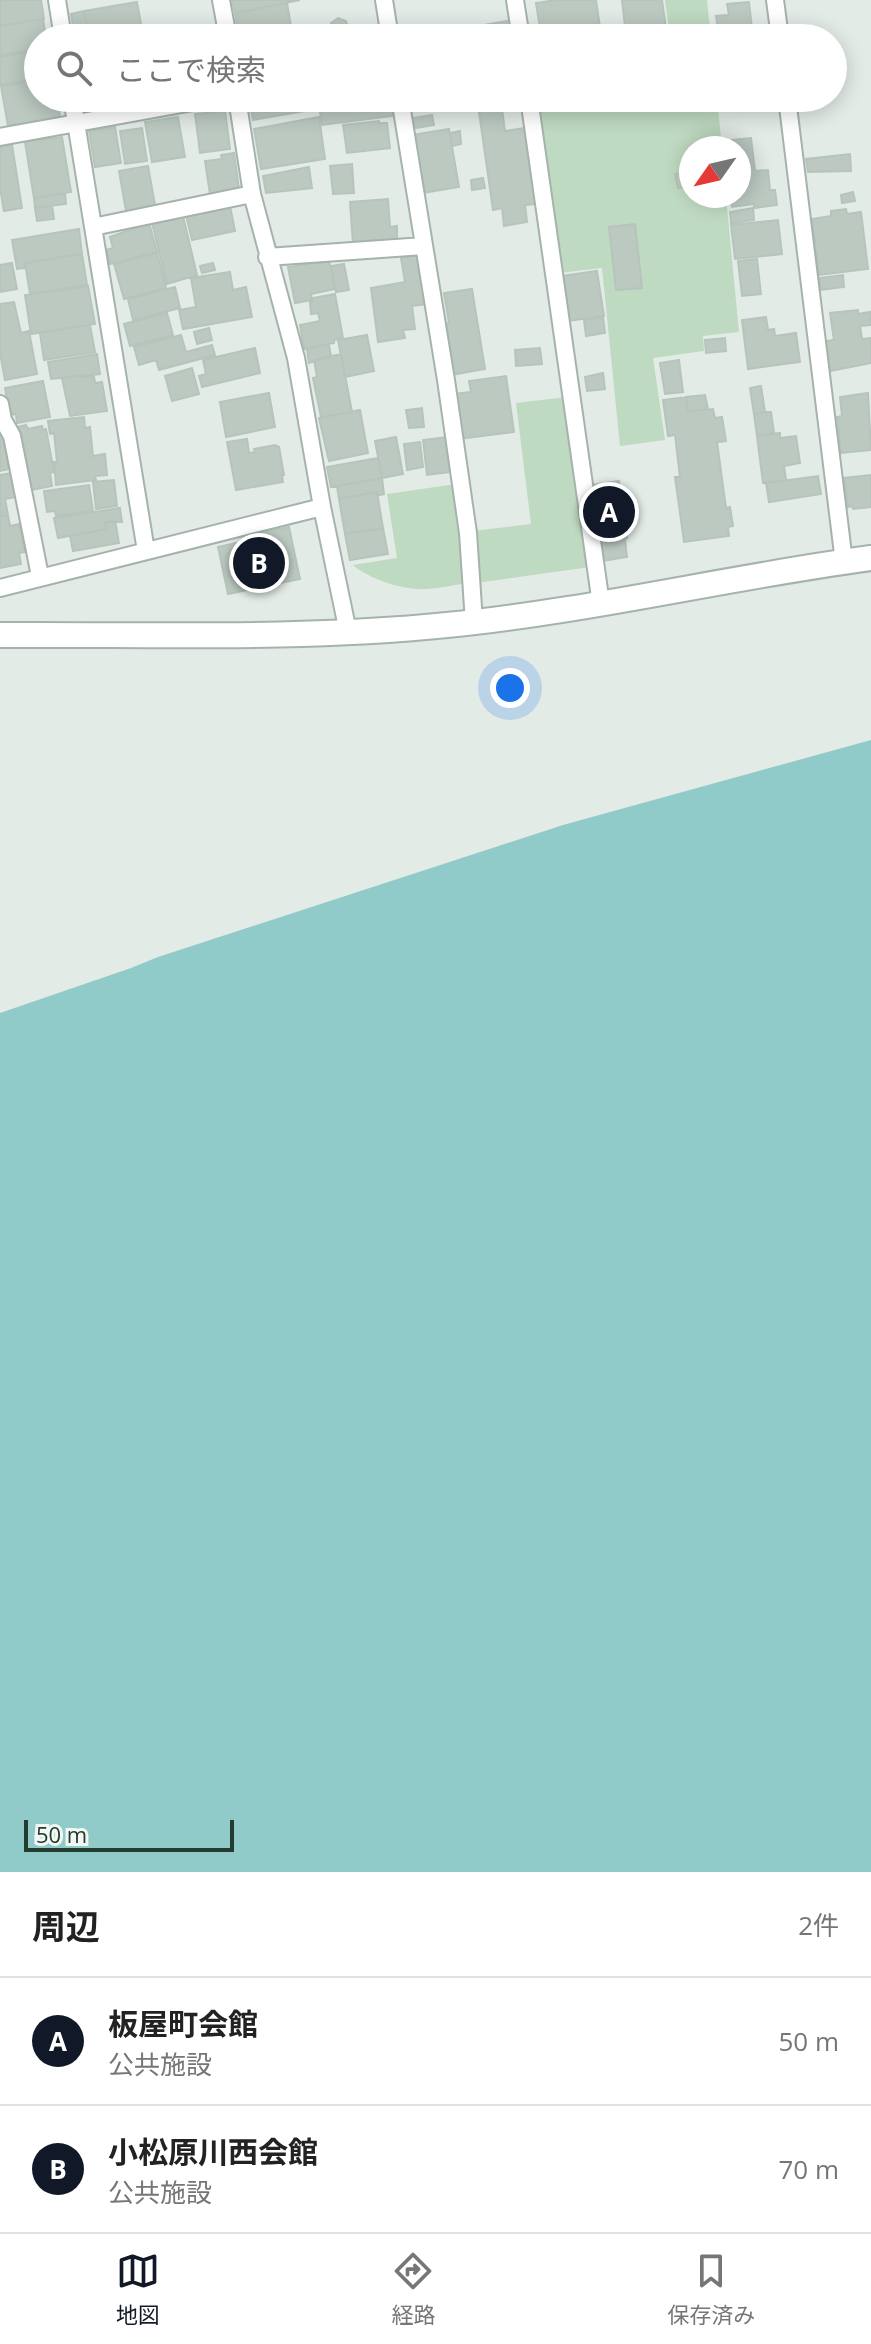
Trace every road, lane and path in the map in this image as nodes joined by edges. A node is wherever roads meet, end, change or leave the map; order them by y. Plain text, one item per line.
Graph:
1 (57, 0) edge
2 (221, 0) edge
3 (384, 0) edge
4 (515, 0) edge
5 (775, 0) edge
6 (61, 24) edge
7 (225, 24) edge
8 (388, 24) edge
9 (519, 24) edge
10 (778, 24) edge
11 (74, 112) edge
12 (140, 112) edge
13 (239, 112) edge
14 (402, 112) edge
15 (531, 112) edge
16 (789, 112) edge
17 (76, 124) junction
18 (0, 137) edge
19 (252, 194) junction
20 (93, 227) junction
21 (424, 246) junction
22 (267, 257) junction
23 (0, 404) edge
24 (322, 507) junction
25 (146, 551) junction
26 (871, 558) edge
27 (844, 562) junction
28 (40, 576) junction
29 (0, 588) edge
30 (601, 604) junction
31 (474, 622) junction
32 (348, 632) junction
33 (0, 635) edge

1 - 6 lane
2 - 7 lane
3 - 8 lane
4 - 9 lane
5 - 10 lane
11 - 17 lane
12 - 17 lane
13 - 19 lane
14 - 21 lane
15 - 30 lane
16 - 27 lane
17 - 18 lane
17 - 20 lane
19 - 20 lane
19 - 22 lane
20 - 25 lane
21 - 22 lane
21 - 31 lane
22 - 24 lane
23 - 28 lane
24 - 25 lane
24 - 32 lane
25 - 28 lane
26 - 27 street
27 - 30 street
28 - 29 lane
30 - 31 street
31 - 32 street
32 - 33 street

